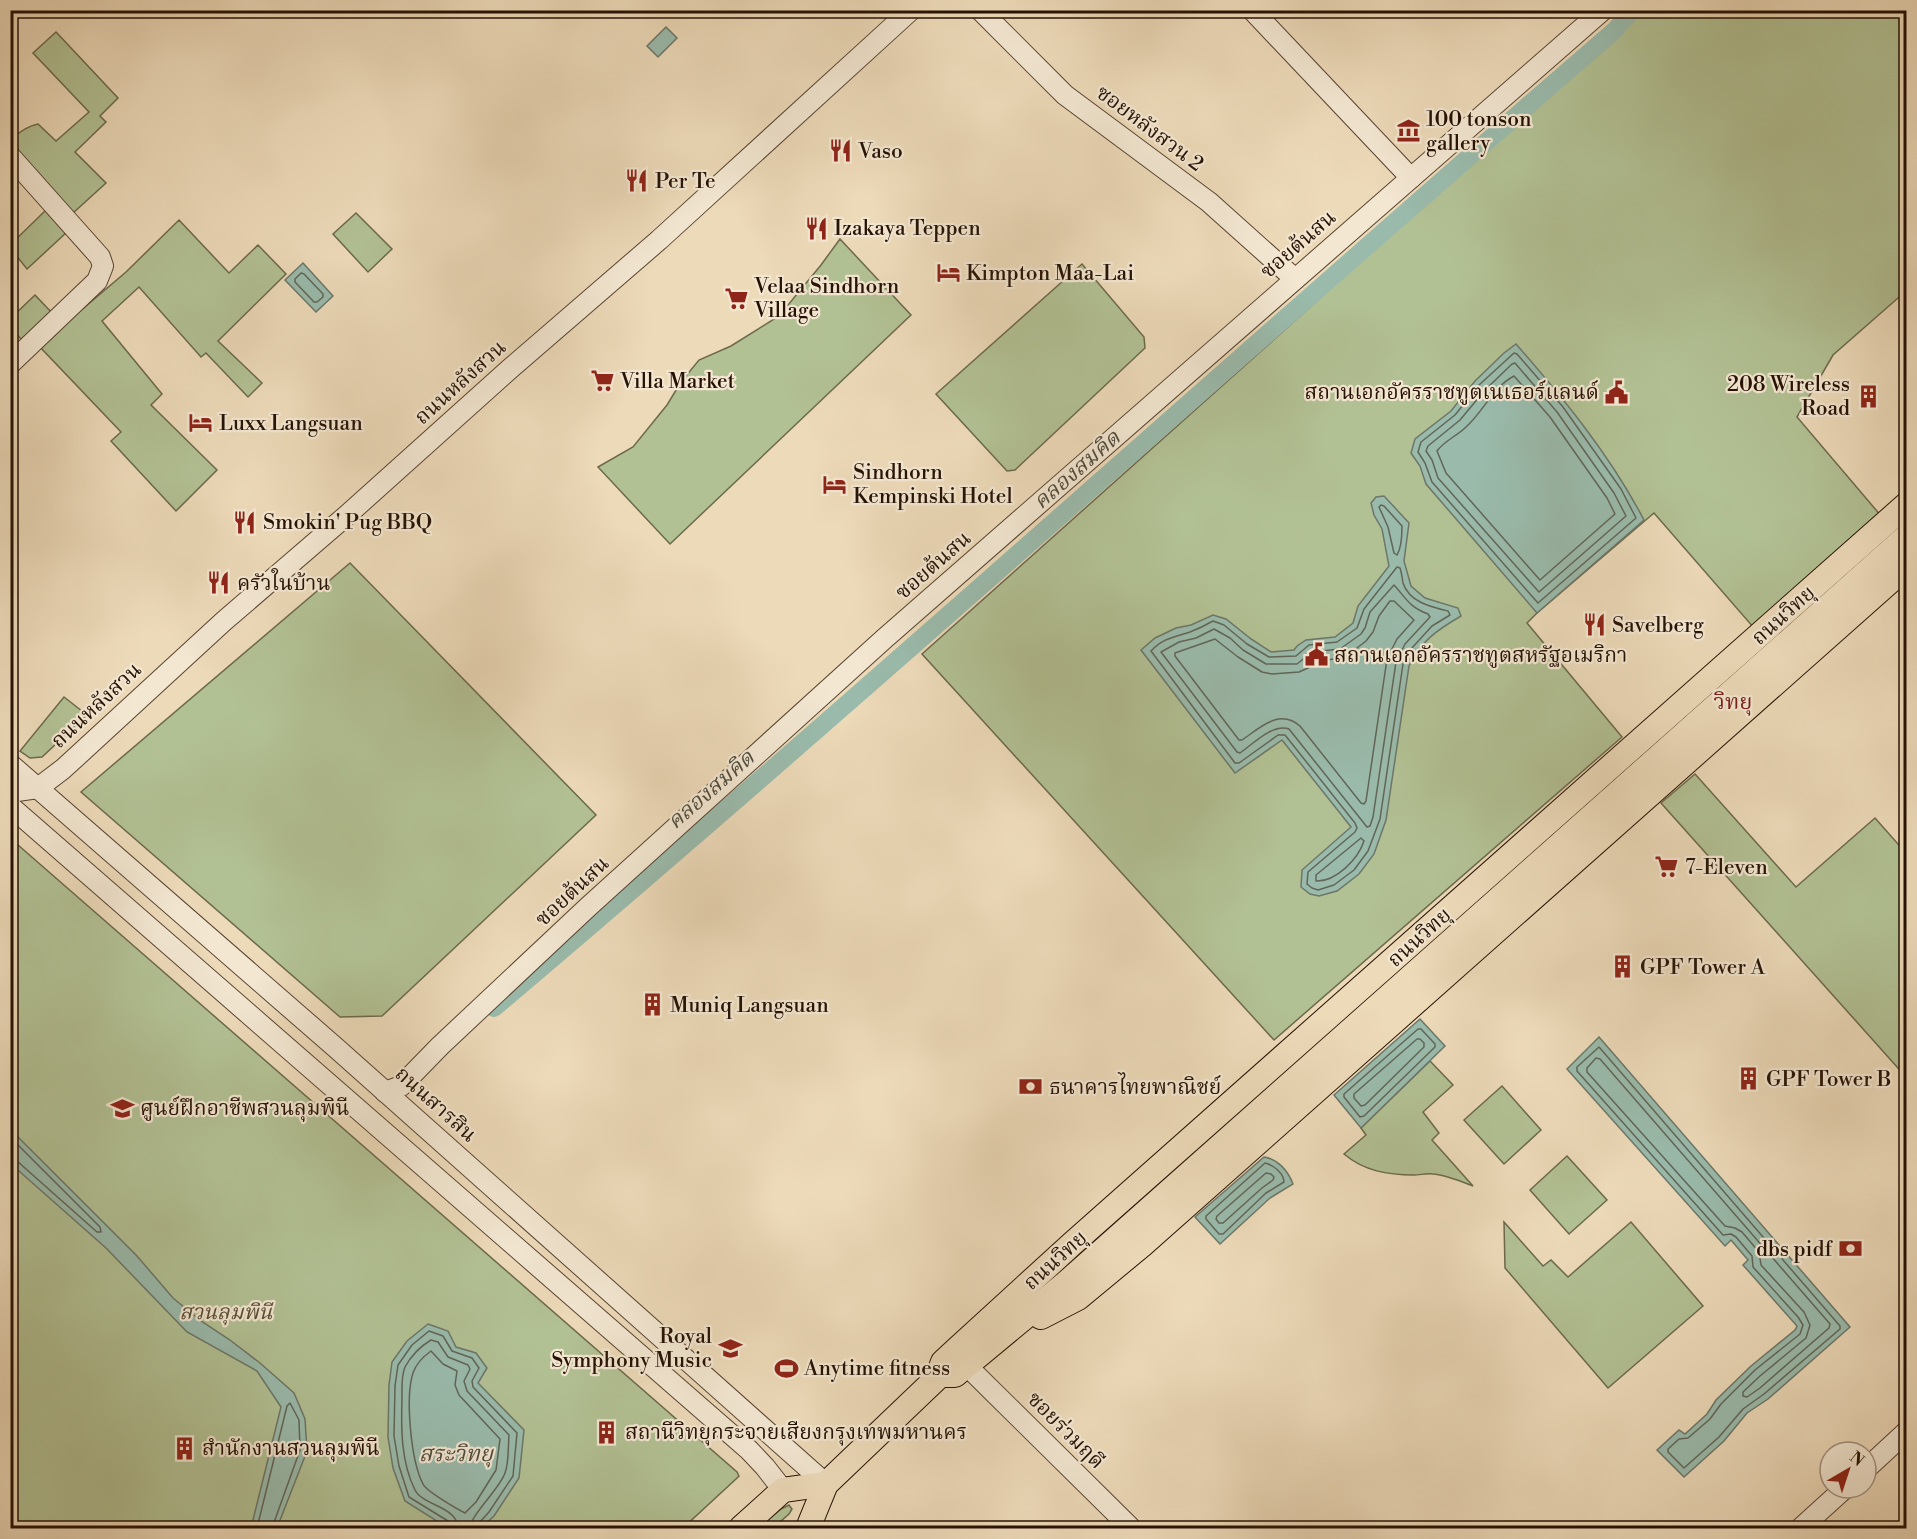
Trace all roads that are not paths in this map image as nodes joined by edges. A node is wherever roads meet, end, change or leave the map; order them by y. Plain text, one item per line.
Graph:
1 (911, 10) edge
2 (980, 10) edge
3 (1252, 10) edge
4 (1603, 10) edge
5 (13, 158) edge
6 (1412, 178) junction
7 (1295, 279) junction
8 (10, 364) edge
9 (1906, 505) edge
10 (1906, 537) edge
11 (1906, 567) edge
12 (1854, 599) junction
13 (10, 764) edge
14 (39, 788) junction
15 (10, 792) edge
16 (1652, 793) junction
17 (1610, 800) junction
18 (10, 806) edge
19 (1451, 940) junction
20 (385, 1092) junction
21 (1274, 1097) junction
22 (967, 1366) junction
23 (939, 1376) junction
24 (1906, 1432) edge
25 (1878, 1458) edge
26 (826, 1484) junction
27 (783, 1490) junction
28 (1834, 1500) edge
29 (1810, 1525) edge
30 (804, 1526) edge
31 (741, 1528) edge
32 (1131, 1528) edge

1 - 14 street, ถนนหลังสวน
2 - 7 street, ซอยหลังสวน 2
3 - 6 street
4 - 6 street, ซอยต้นสน
5 - 8 street
6 - 7 street, ซอยต้นสน
7 - 20 street, ซอยต้นสน
9 - 19 main road, ถนนวิทยุ
10 - 12 main road, ถนนวิทยุ
11 - 12 main road, ถนนวิทยุ
12 - 16 main road, ถนนวิทยุ
12 - 17 main road, ถนนวิทยุ
13 - 14 street, ถนนสารสิน
14 - 15 street
14 - 20 street, ถนนสารสิน
16 - 17 main road
16 - 19 main road, ถนนวิทยุ
17 - 19 main road, ถนนวิทยุ
18 - 27 street
19 - 21 main road, ถนนวิทยุ
19 - 21 main road, ถนนวิทยุ
20 - 26 street, ถนนสารสิน
21 - 22 main road, ถนนวิทยุ
21 - 23 main road, ถนนวิทยุ
22 - 23 main road, ถนนวิทยุ
22 - 32 street, ซอยร่วมฤดี
23 - 26 main road, ถนนวิทยุ
24 - 25 street
26 - 27 main road
26 - 30 main road, ถนนวิทยุ
27 - 31 main road
28 - 29 street

